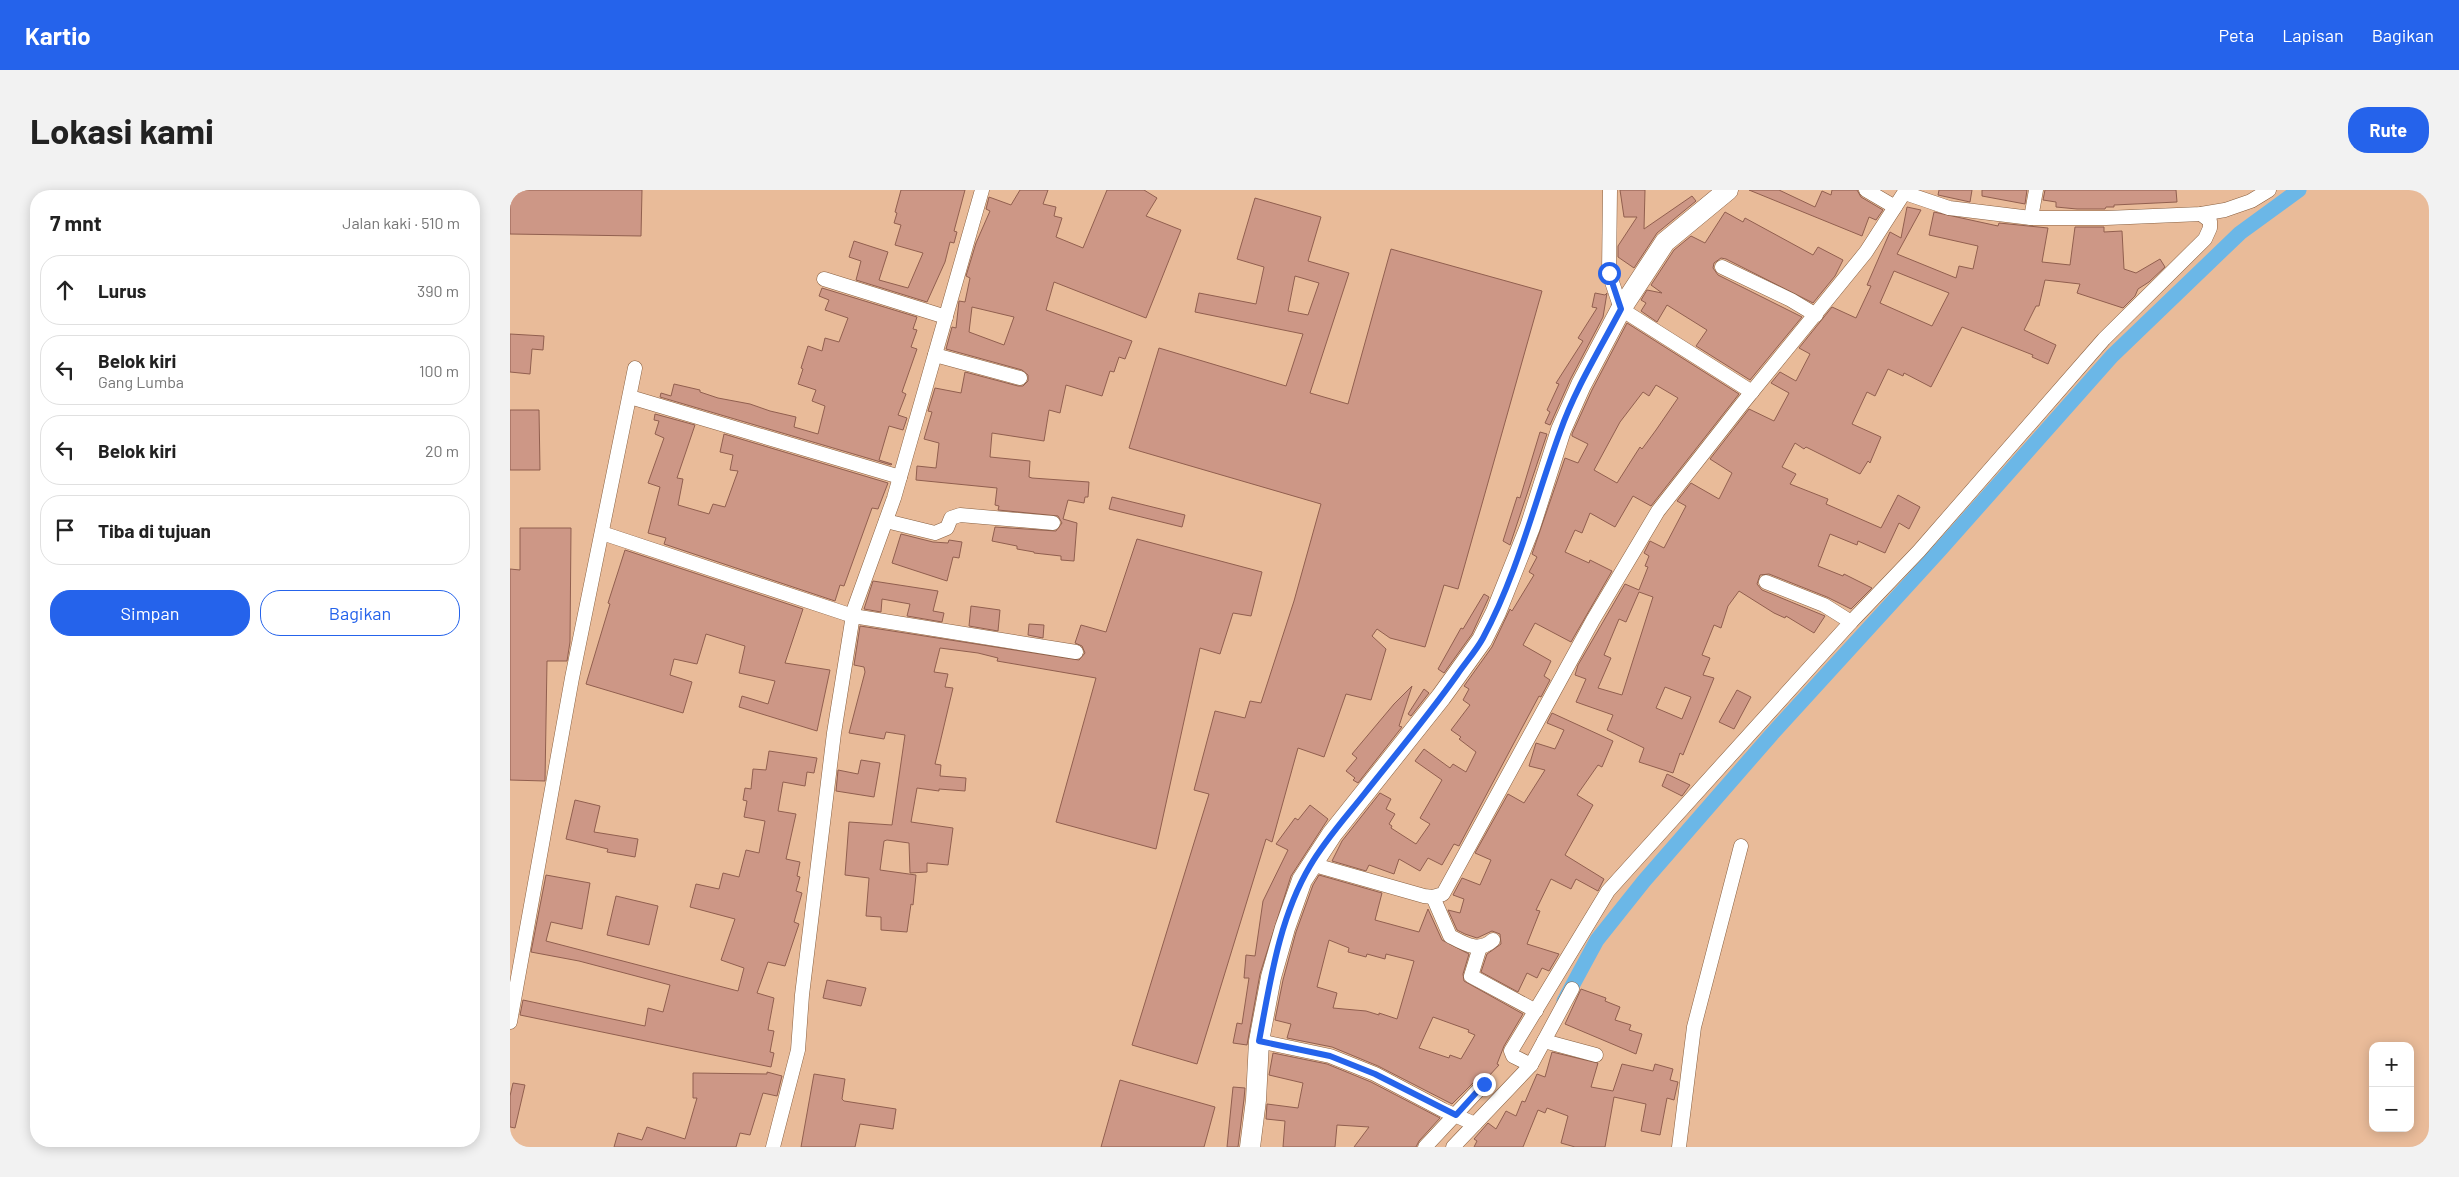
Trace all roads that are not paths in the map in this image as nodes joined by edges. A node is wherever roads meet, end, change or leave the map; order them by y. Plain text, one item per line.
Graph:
1 (982, 190) edge
2 (1610, 190) edge
3 (1728, 190) edge
4 (1866, 190) edge
5 (2036, 190) edge
6 (2269, 190) edge
7 (1906, 192) edge
8 (1895, 207) junction
9 (2201, 214) junction
10 (2031, 218) junction
11 (1722, 267) dead end
12 (824, 279) dead end
13 (1621, 309) junction
14 (1816, 315) junction
15 (946, 317) junction
16 (935, 355) junction
17 (635, 368) dead end
18 (1020, 378) dead end
19 (1752, 392) junction
20 (630, 398) junction
21 (900, 477) junction
22 (886, 521) junction
23 (1052, 524) dead end
24 (602, 534) junction
25 (1766, 582) dead end
26 (853, 616) junction
27 (1851, 622) junction
28 (1076, 652) dead end
29 (1741, 846) dead end
30 (1311, 864) junction
31 (1434, 897) junction
32 (1493, 940) dead end
33 (1480, 948) junction
34 (1572, 989) dead end
35 (1536, 1011) junction
36 (510, 1022) edge
37 (1259, 1041) junction
38 (1544, 1041) junction
39 (1596, 1056) dead end
40 (1529, 1065) junction
41 (1484, 1084) dead end
42 (1462, 1118) junction
43 (774, 1147) edge
44 (1250, 1147) edge
45 (1425, 1147) edge
46 (1453, 1147) edge
47 (1679, 1147) edge

1 - 15 street
2 - 13 street
3 - 13 street
4 - 8 street
5 - 10 street
6 - 9 street
7 - 8 street
7 - 10 street
8 - 14 street
9 - 10 street
9 - 27 street
11 - 14 street
12 - 15 street
13 - 19 street
13 - 30 street
14 - 19 street
15 - 16 street
16 - 18 street
16 - 21 street
17 - 20 street
19 - 31 street
20 - 21 street
20 - 24 street
21 - 22 street
22 - 23 street
22 - 26 street
24 - 26 street
24 - 36 street
25 - 27 street
26 - 28 street
26 - 43 street
27 - 35 street
29 - 47 street
30 - 31 street
30 - 37 street
31 - 33 street
32 - 33 street
33 - 35 street
34 - 38 street
35 - 40 street
37 - 42 street
37 - 44 street
38 - 39 street
38 - 40 street
40 - 42 street
41 - 42 street
42 - 45 street
42 - 46 street

